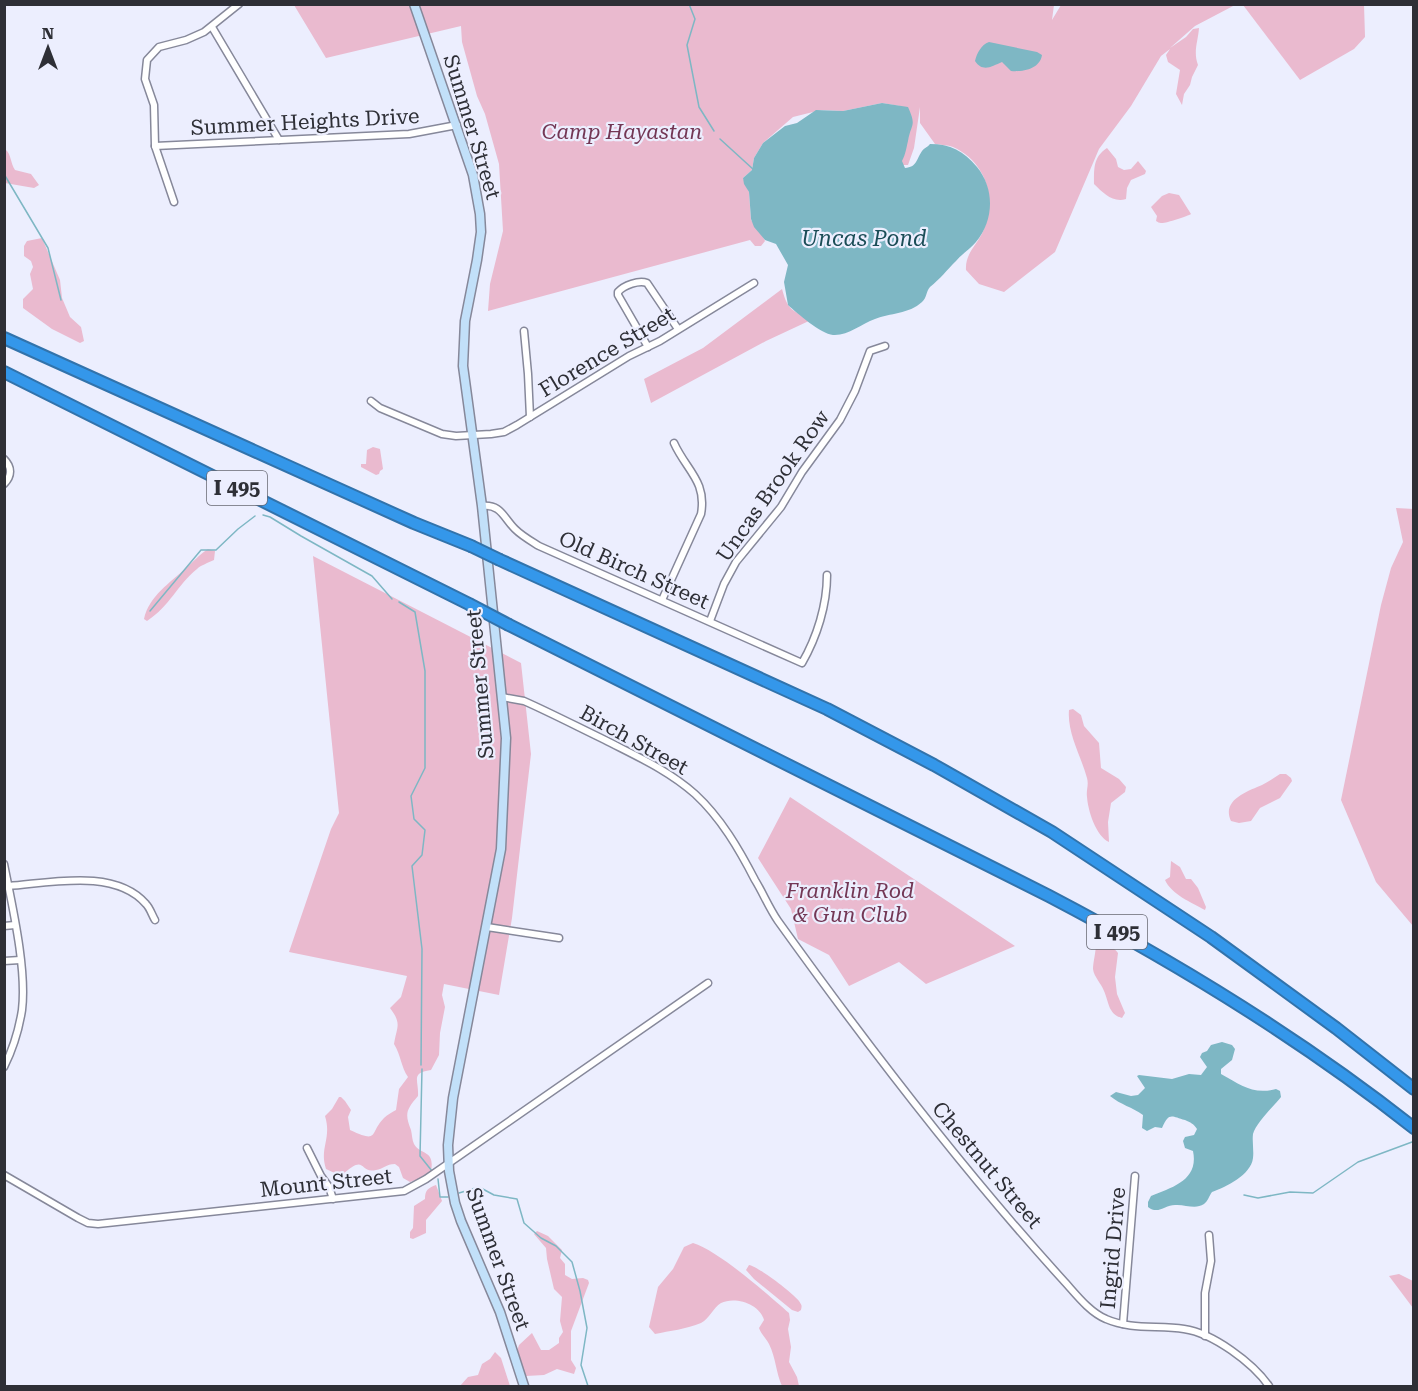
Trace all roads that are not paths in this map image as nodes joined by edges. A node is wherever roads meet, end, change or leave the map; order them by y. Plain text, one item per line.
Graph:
1 (239, 4) edge
2 (414, 4) edge
3 (212, 27) junction
4 (457, 125) junction
5 (279, 140) junction
6 (155, 146) junction
7 (174, 202) dead end
8 (754, 283) dead end
9 (678, 329) junction
10 (524, 332) dead end
11 (4, 338) edge
12 (885, 346) dead end
13 (648, 347) junction
14 (4, 372) edge
15 (371, 401) dead end
16 (530, 417) junction
17 (473, 435) junction
18 (674, 442) dead end
19 (4, 459) edge
20 (4, 484) edge
21 (482, 506) junction
22 (827, 575) dead end
23 (662, 600) junction
24 (711, 621) junction
25 (502, 697) junction
26 (4, 864) edge
27 (750, 870) joint
28 (9, 886) junction
29 (155, 920) dead end
30 (15, 925) junction
31 (4, 926) edge
32 (487, 927) junction
33 (559, 938) dead end
34 (20, 960) junction
35 (4, 961) edge
36 (708, 983) dead end
37 (4, 1067) edge
38 (1413, 1089) edge
39 (1413, 1128) edge
40 (307, 1148) dead end
41 (449, 1163) junction
42 (4, 1175) edge
43 (1135, 1176) dead end
44 (333, 1199) junction
45 (1209, 1234) dead end
46 (1123, 1324) junction
47 (1205, 1336) junction
48 (524, 1386) edge
49 (1269, 1386) edge

1 - 3 street
2 - 4 main road, Summer Street
3 - 5 street
3 - 6 street
4 - 5 street, Summer Heights Drive
4 - 17 main road, Summer Street
5 - 6 street, Summer Heights Drive
6 - 7 street
8 - 9 street, Florence Street
9 - 13 street, Florence Street
9 - 13 street
10 - 16 street
11 - 38 highway, I 495, bridge
12 - 24 street, Uncas Brook Row
13 - 16 street, Florence Street
14 - 39 highway, I 495, bridge
15 - 17 street, Florence Street
16 - 17 street, Florence Street
17 - 21 main road, Summer Street
18 - 23 street
19 - 20 street
21 - 23 street, Old Birch Street
21 - 25 main road, Summer Street
22 - 24 street, Old Birch Street
23 - 24 street, Old Birch Street
25 - 27 street, Birch Street
25 - 32 main road, Summer Street
26 - 28 street
27 - 46 street, Chestnut Street
28 - 29 street
28 - 30 street
30 - 31 street
30 - 34 street
32 - 33 street
32 - 41 main road, Summer Street
34 - 35 street
34 - 37 street
36 - 41 street, Mount Street
40 - 44 street
41 - 44 street, Mount Street
41 - 48 main road, Summer Street
42 - 44 street, Mount Street
43 - 46 street, Ingrid Drive
45 - 47 street
46 - 47 street, Chestnut Street
47 - 49 street, Chestnut Street

